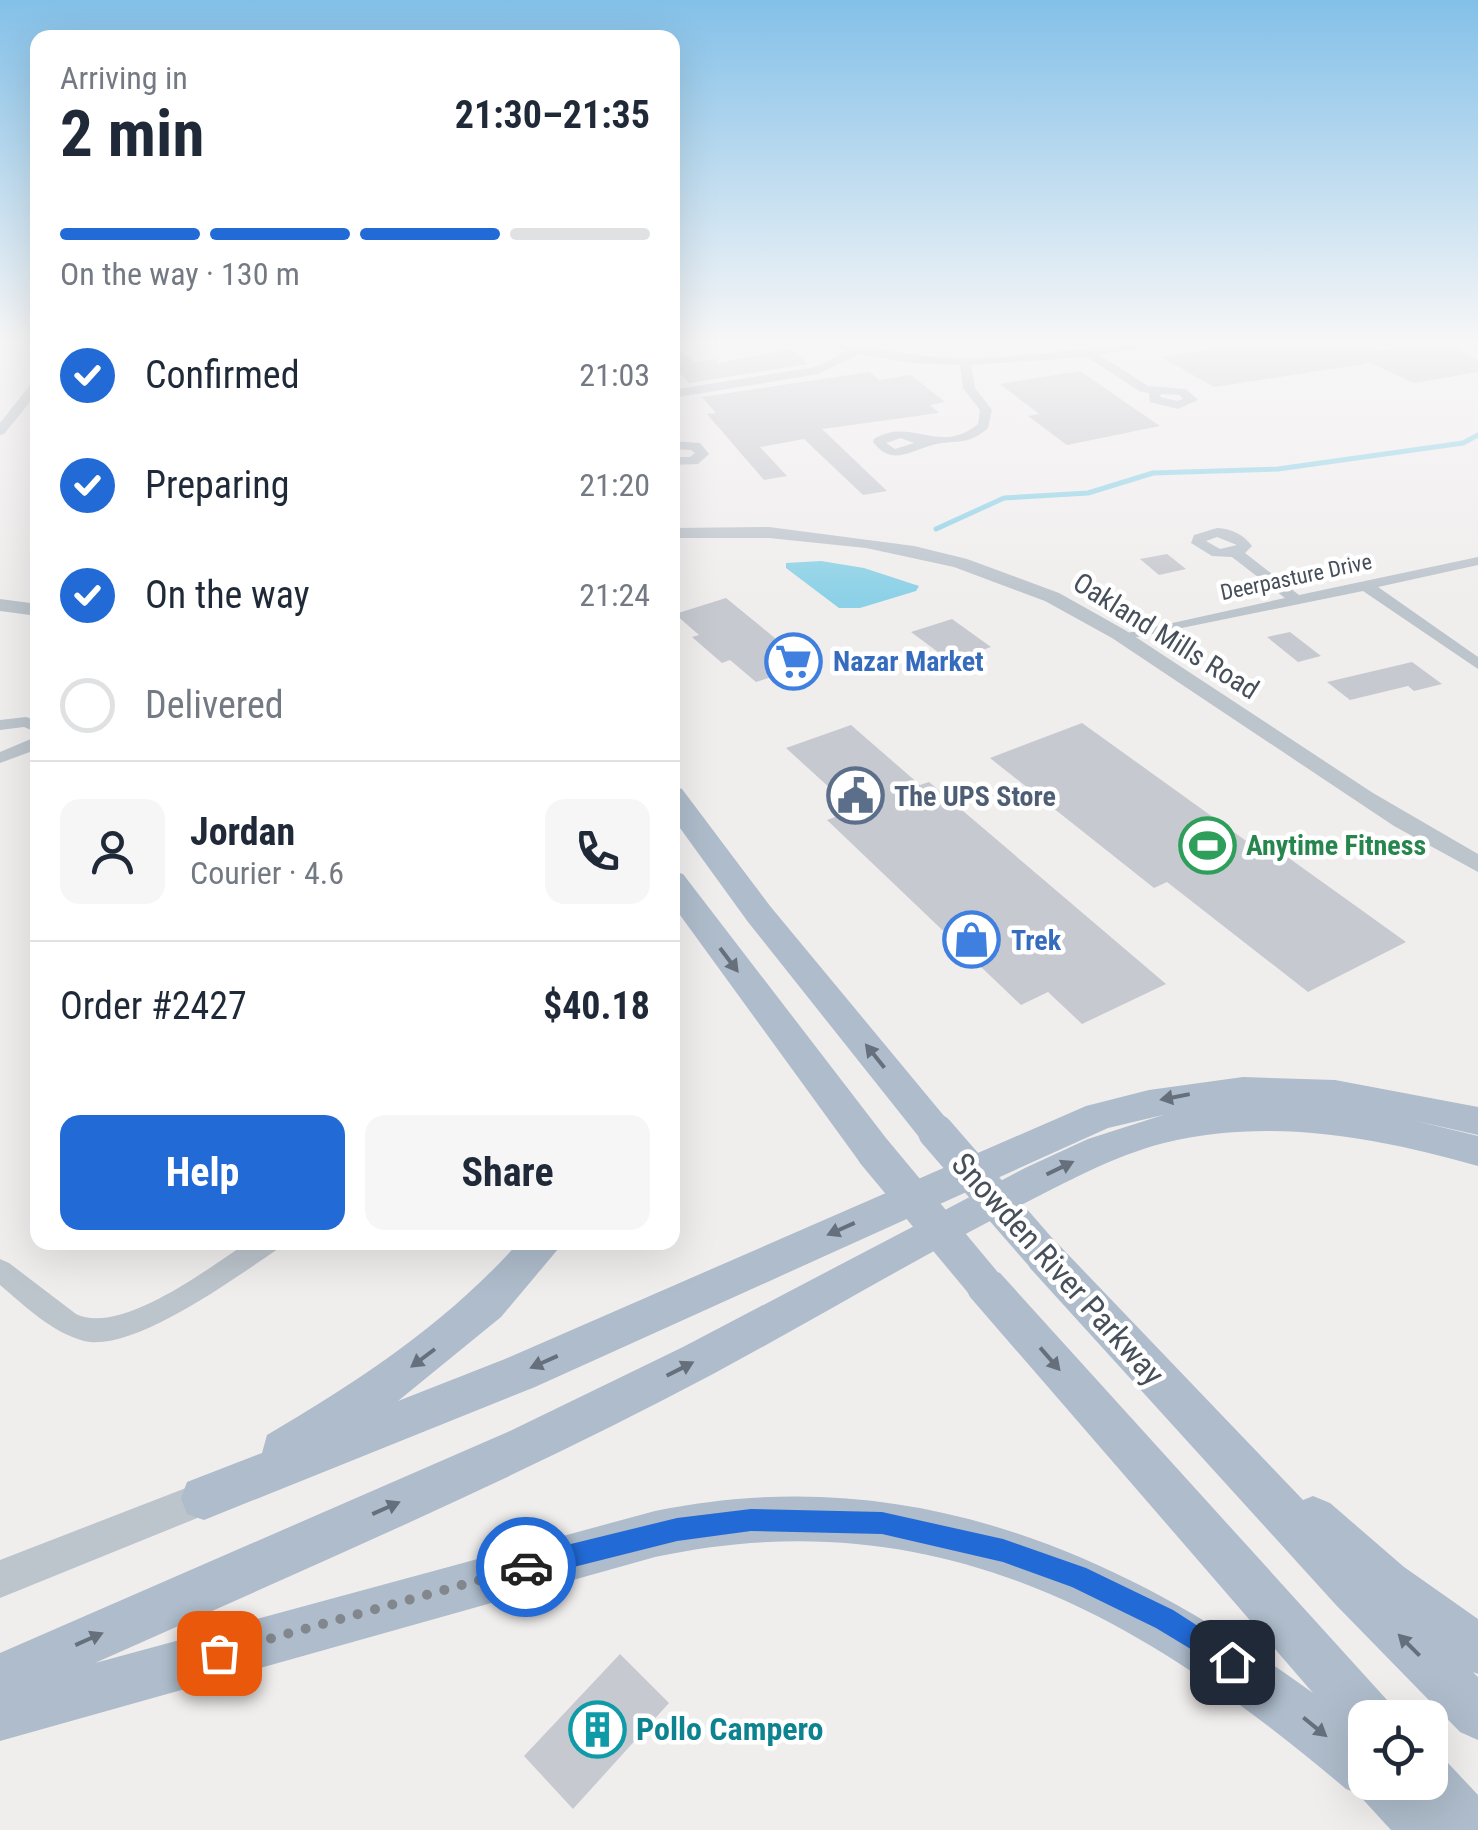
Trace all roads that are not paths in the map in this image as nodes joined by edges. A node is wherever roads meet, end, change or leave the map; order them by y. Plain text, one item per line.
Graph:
1 (976, 429) edge
2 (922, 444) dead end
3 (680, 445) edge
4 (680, 462) edge
5 (680, 532) edge
6 (1236, 553) dead end
7 (1478, 562) edge
8 (1365, 585) junction
9 (1296, 600) junction
10 (0, 605) edge
11 (30, 609) edge
12 (1124, 638) junction
13 (1478, 664) edge
14 (30, 720) edge
15 (0, 724) edge
16 (30, 751) edge
17 (0, 758) edge
18 (680, 806) edge
19 (1478, 864) edge
20 (680, 892) edge
21 (1478, 1122) edge
22 (1478, 1151) edge
23 (256, 1250) edge
24 (538, 1250) edge
25 (0, 1270) edge
26 (1162, 1386) junction
27 (204, 1498) junction
28 (0, 1579) edge
29 (1478, 1649) edge
30 (0, 1679) edge
31 (1352, 1700) edge
32 (1478, 1714) edge
33 (0, 1715) edge
34 (1348, 1756) edge
35 (1399, 1800) edge
36 (1446, 1800) edge
37 (1432, 1830) edge
38 (1473, 1830) edge

1 - 2 street
3 - 4 street
5 - 12 street, Oakland Mills Road
6 - 9 street
7 - 8 street, Deerpasture Drive
8 - 9 street, Deerpasture Drive
8 - 13 street
9 - 12 street, Deerpasture Drive
10 - 11 street
12 - 19 street, Oakland Mills Road
14 - 15 street
16 - 17 street
26 -> 18 main road, Snowden River Parkway, bridge
20 -> 31 main road, bridge
21 -> 27 main road
30 -> 22 main road
23 - 25 street
24 -> 27 main road
26 - 29 main road
32 -> 26 main road, Snowden River Parkway
27 - 28 street
33 -> 34 main road
35 - 37 main road
36 - 38 main road

